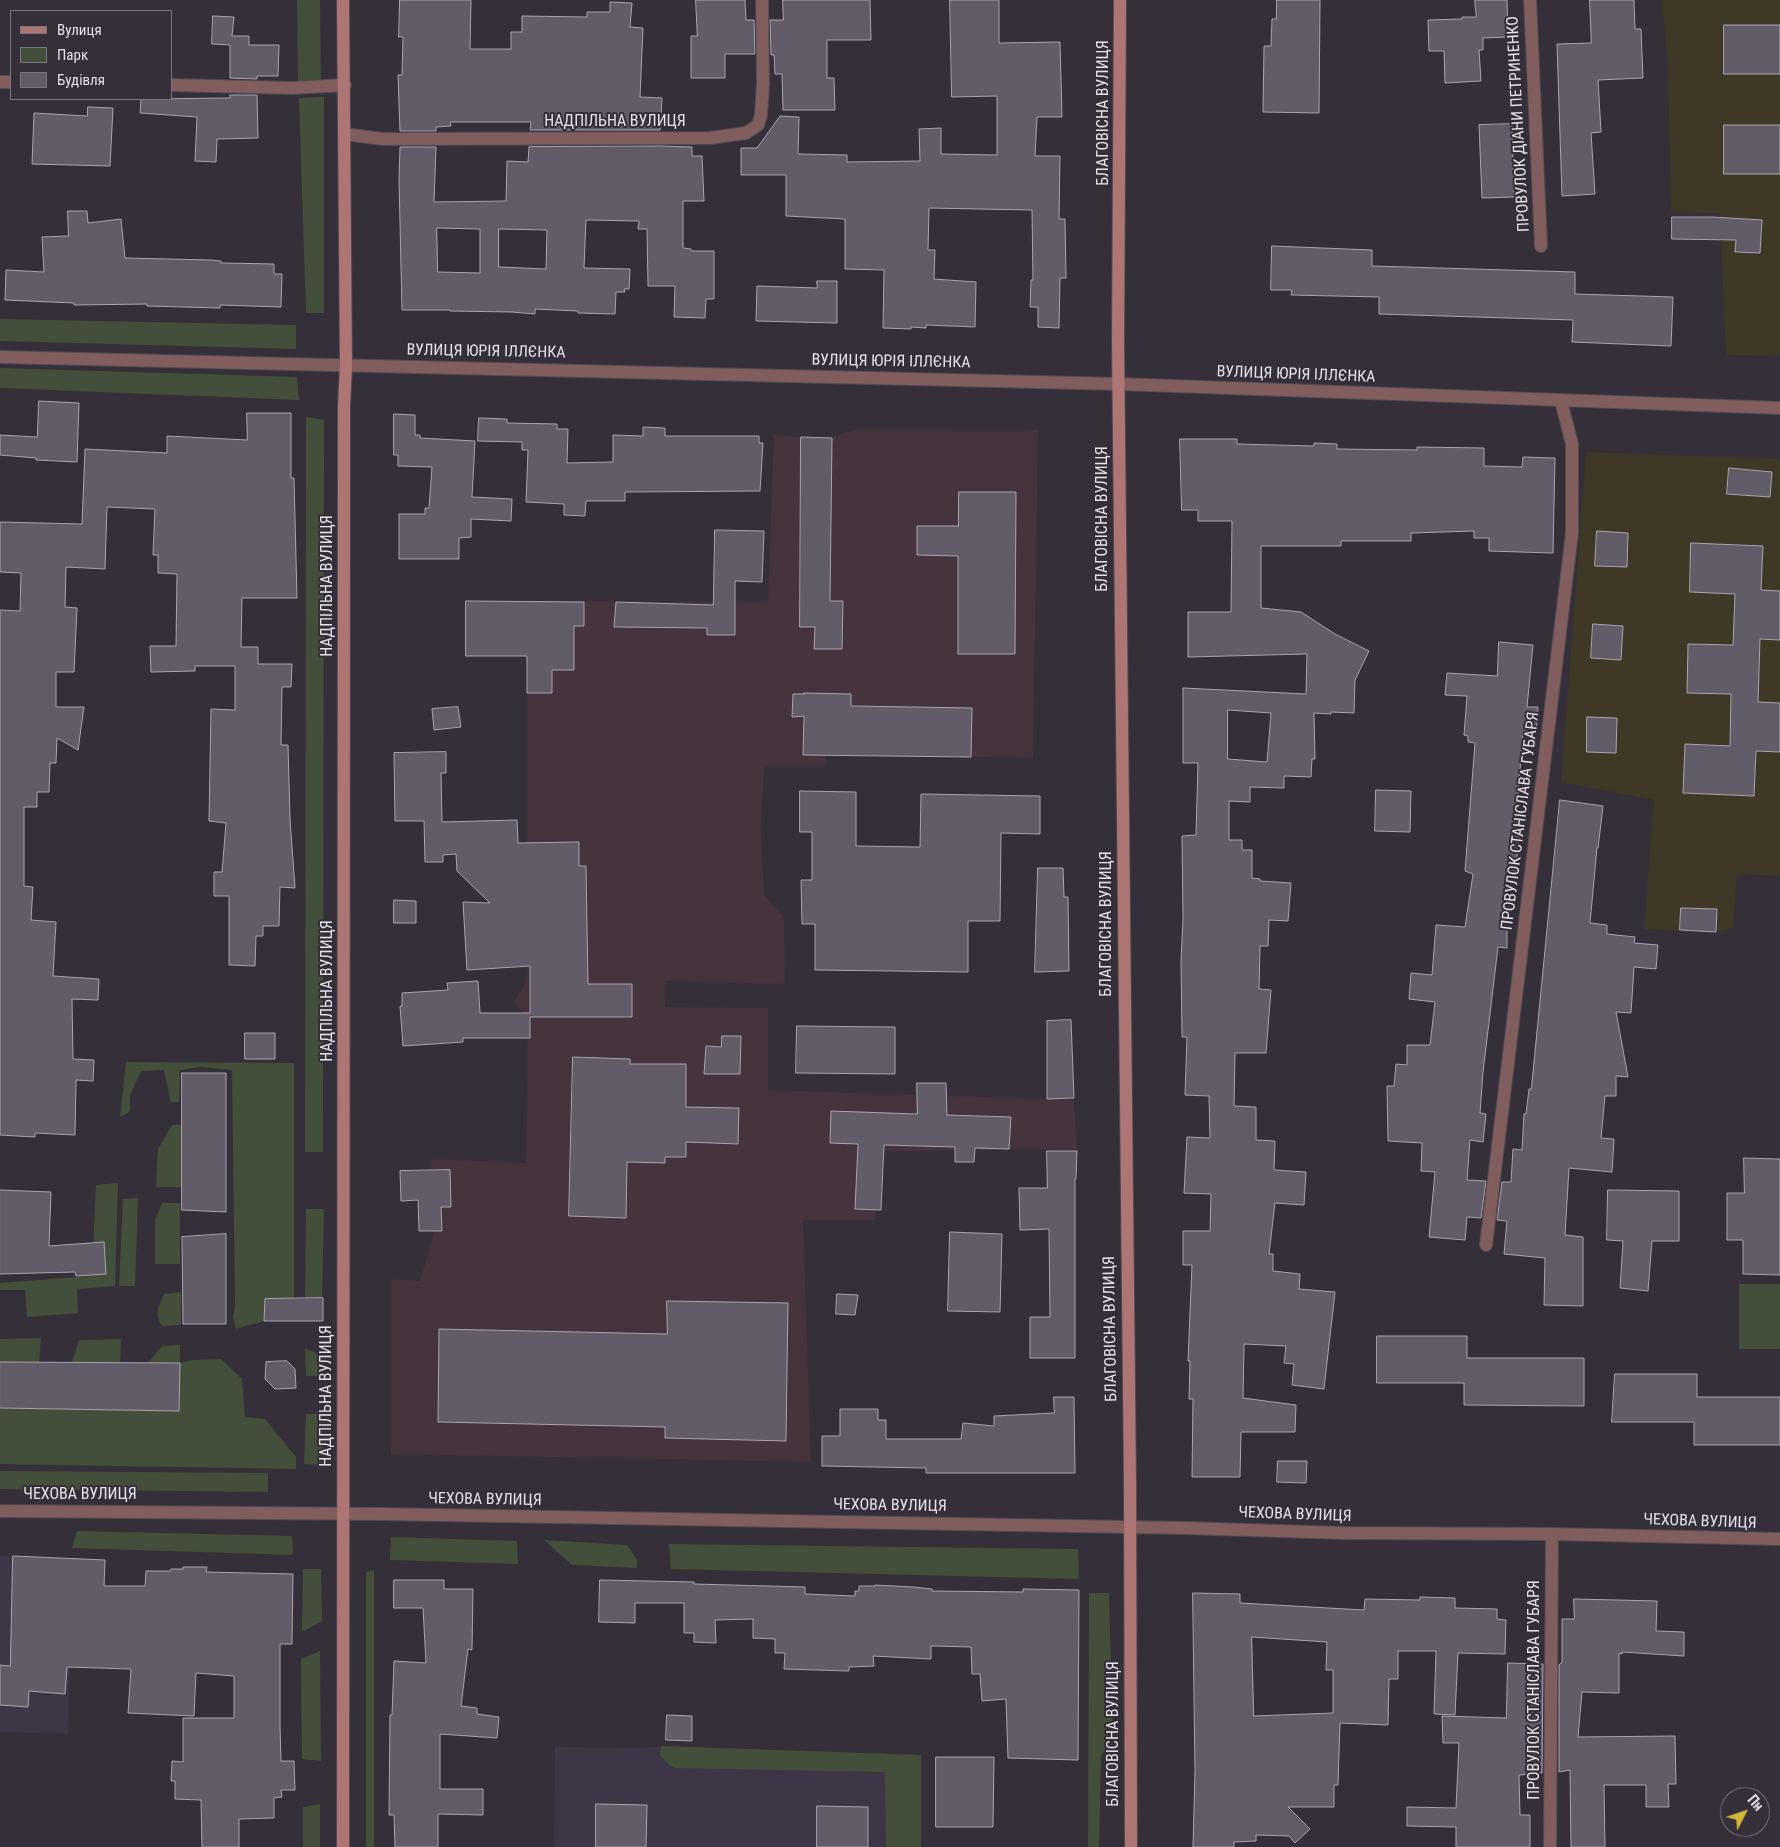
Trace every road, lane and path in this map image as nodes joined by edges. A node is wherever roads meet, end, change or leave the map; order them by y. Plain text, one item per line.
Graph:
1 (343, 0) edge
2 (762, 0) edge
3 (1120, 0) edge
4 (1530, 0) edge
5 (344, 84) junction
6 (172, 85) edge
7 (344, 134) junction
8 (1541, 246) dead end
9 (0, 357) edge
10 (346, 365) junction
11 (1119, 384) junction
12 (1561, 401) junction
13 (1780, 408) edge
14 (1486, 1245) dead end
15 (0, 1511) edge
16 (343, 1514) junction
17 (1130, 1527) junction
18 (1552, 1534) junction
19 (1780, 1539) edge
20 (343, 1847) edge
21 (1131, 1847) edge
22 (1550, 1847) edge

1 - 5 main road, НАДПІЛЬНА ВУЛИЦЯ
2 - 7 street, НАДПІЛЬНА ВУЛИЦЯ
3 - 11 main road, БЛАГОВІСНА ВУЛИЦЯ
4 - 8 street, ПРОВУЛОК ДІАНИ ПЕТРИНЕНКО
5 - 6 street
5 - 7 main road, НАДПІЛЬНА ВУЛИЦЯ
7 - 10 main road, НАДПІЛЬНА ВУЛИЦЯ
9 - 10 street, ВУЛИЦЯ ЮРІЯ ІЛЛЄНКА
10 - 11 street, ВУЛИЦЯ ЮРІЯ ІЛЛЄНКА
10 - 16 main road, НАДПІЛЬНА ВУЛИЦЯ
11 - 12 street, ВУЛИЦЯ ЮРІЯ ІЛЛЄНКА
11 - 17 main road, БЛАГОВІСНА ВУЛИЦЯ
12 - 13 street, ВУЛИЦЯ ЮРІЯ ІЛЛЄНКА
12 - 14 street, ПРОВУЛОК СТАНІСЛАВА ГУБАРЯ
15 - 16 street, ЧЕХОВА ВУЛИЦЯ
16 - 17 street, ЧЕХОВА ВУЛИЦЯ
16 - 20 main road, НАДПІЛЬНА ВУЛИЦЯ
17 - 18 street, ЧЕХОВА ВУЛИЦЯ
17 - 21 main road, БЛАГОВІСНА ВУЛИЦЯ
18 - 19 street, ЧЕХОВА ВУЛИЦЯ
18 - 22 street, ПРОВУЛОК СТАНІСЛАВА ГУБАРЯ

